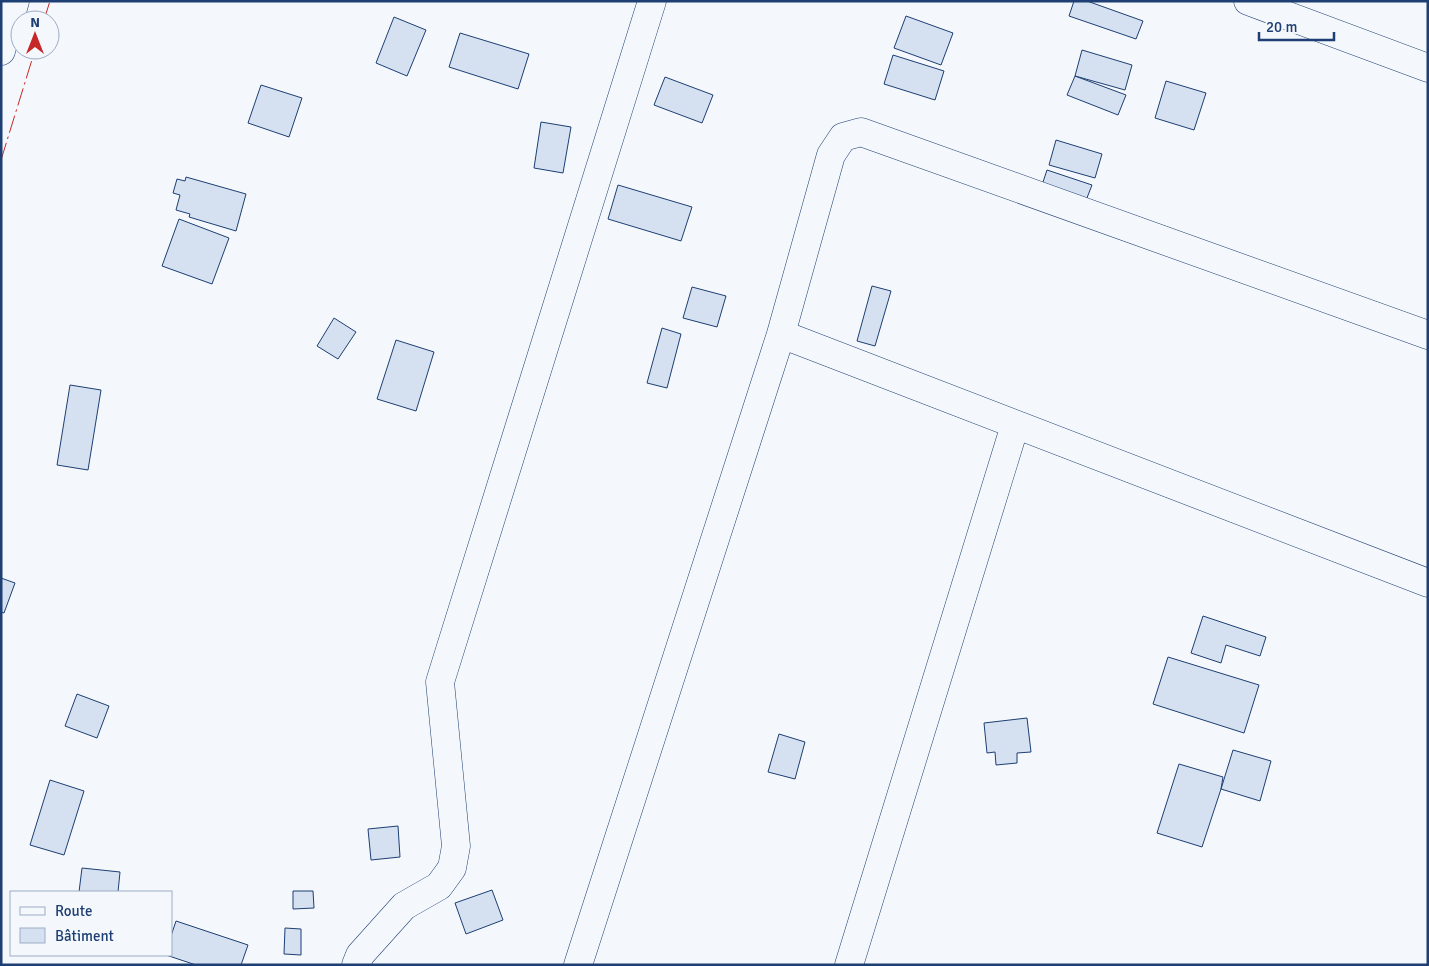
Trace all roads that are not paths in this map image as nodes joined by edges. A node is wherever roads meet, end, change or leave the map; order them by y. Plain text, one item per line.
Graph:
1 (15, 1) edge
2 (652, 1) edge
3 (1248, 1) edge
4 (1, 51) edge
5 (1428, 68) edge
6 (781, 334) junction
7 (1428, 335) edge
8 (1015, 425) junction
9 (1428, 583) edge
10 (356, 965) edge
11 (578, 965) edge
12 (849, 965) edge

1 - 4 street
2 - 10 street
3 - 5 street
6 - 7 street
6 - 8 street
6 - 11 street
8 - 9 street
8 - 12 street

